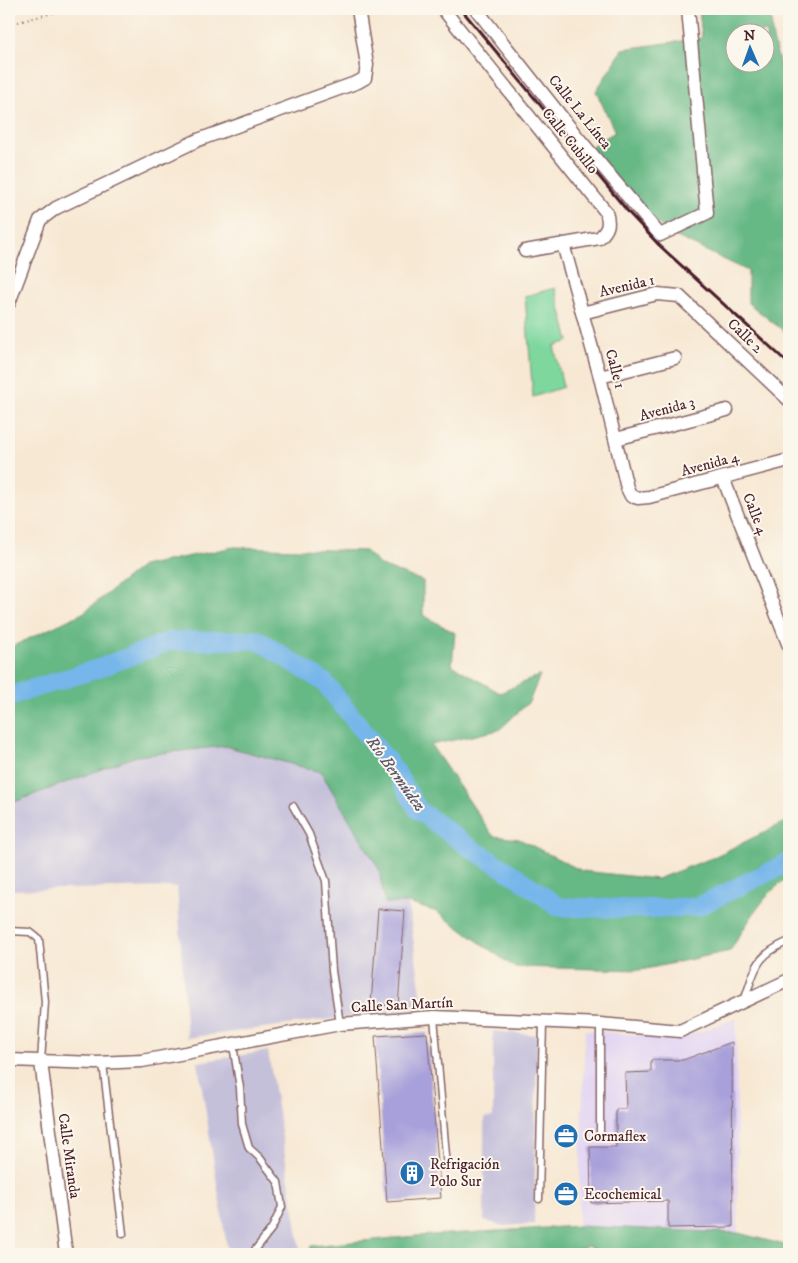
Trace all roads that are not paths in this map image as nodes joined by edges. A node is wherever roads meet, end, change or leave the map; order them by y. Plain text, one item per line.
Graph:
1 (358, 9) edge
2 (443, 9) edge
3 (476, 9) edge
4 (688, 9) edge
5 (562, 244) junction
6 (525, 251) dead end
7 (679, 296) joint
8 (9, 303) edge
9 (582, 313) junction
10 (675, 358) dead end
11 (600, 377) junction
12 (789, 400) edge
13 (727, 410) dead end
14 (616, 439) junction
15 (789, 460) edge
16 (723, 478) junction
17 (638, 498) joint
18 (789, 646) edge
19 (294, 806) dead end
20 (9, 931) edge
21 (789, 941) edge
22 (789, 980) edge
23 (744, 1002) junction
24 (434, 1017) junction
25 (543, 1022) junction
26 (340, 1024) junction
27 (600, 1024) junction
28 (233, 1045) junction
29 (9, 1060) edge
30 (40, 1062) junction
31 (103, 1063) junction
32 (600, 1136) dead end
33 (447, 1167) dead end
34 (539, 1199) dead end
35 (123, 1234) dead end
36 (66, 1254) edge
37 (252, 1254) edge

1 - 8 street
2 - 5 street, Calle Cubillo
3 - 4 street, Calle La Línea
5 - 6 street, Calle Cubillo
5 - 9 street, Calle 1
7 - 9 street, Avenida 1
7 - 12 street, Calle 2
9 - 11 street, Calle 1
10 - 11 street
11 - 14 street, Calle 1
13 - 14 street, Avenida 3
14 - 17 street, Calle 1
15 - 16 street, Avenida 4
16 - 17 street, Avenida 4
16 - 18 street, Calle 4
19 - 26 lane
20 - 30 lane
21 - 23 lane
22 - 23 street, Calle San Martín
23 - 27 street, Calle San Martín
24 - 25 street, Calle San Martín
24 - 26 street, Calle San Martín
24 - 33 lane
25 - 27 street, Calle San Martín
25 - 34 lane
26 - 28 street, Calle San Martín
27 - 32 lane
28 - 31 street, Calle San Martín
28 - 37 lane
29 - 30 street, Calle San Martín
30 - 31 street, Calle San Martín
30 - 36 street, Calle Miranda
31 - 35 lane

